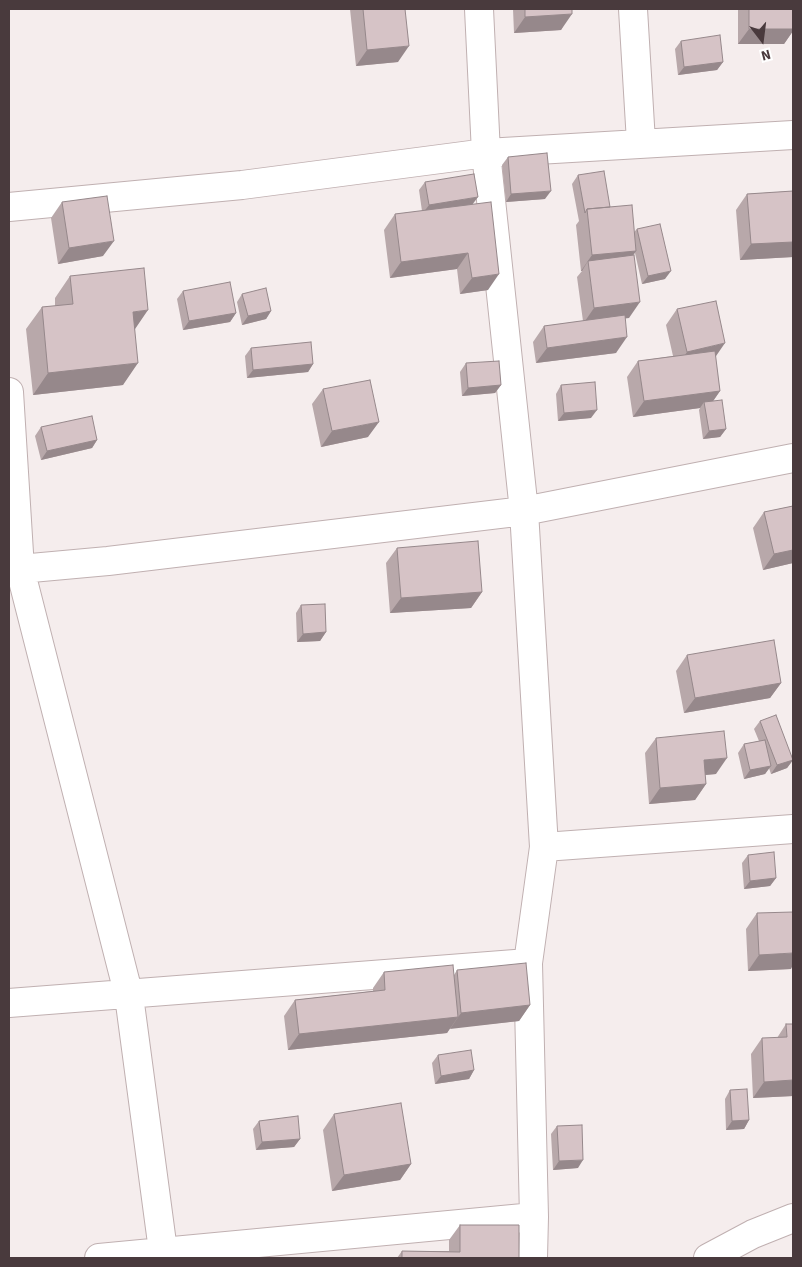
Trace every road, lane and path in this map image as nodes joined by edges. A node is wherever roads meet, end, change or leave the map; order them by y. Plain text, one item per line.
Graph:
1 (479, 9) edge
2 (634, 9) edge
3 (793, 135) edge
4 (641, 142) junction
5 (486, 153) junction
6 (9, 207) edge
7 (9, 392) edge
8 (793, 458) edge
9 (524, 511) junction
10 (20, 569) junction
11 (793, 829) edge
12 (544, 847) junction
13 (528, 963) junction
14 (129, 996) junction
15 (9, 1003) edge
16 (534, 1217) junction
17 (793, 1218) edge
18 (164, 1255) edge
19 (99, 1258) edge
20 (532, 1258) edge
21 (708, 1258) edge

1 - 5 street
2 - 4 street
3 - 4 street
4 - 5 street
5 - 6 street
5 - 9 street
7 - 10 street
8 - 9 street
9 - 10 street
9 - 12 street
10 - 14 street
11 - 12 street
12 - 13 street
13 - 14 street
13 - 16 street
14 - 15 street
14 - 18 street
16 - 18 street
16 - 20 street
17 - 21 street
18 - 19 street

